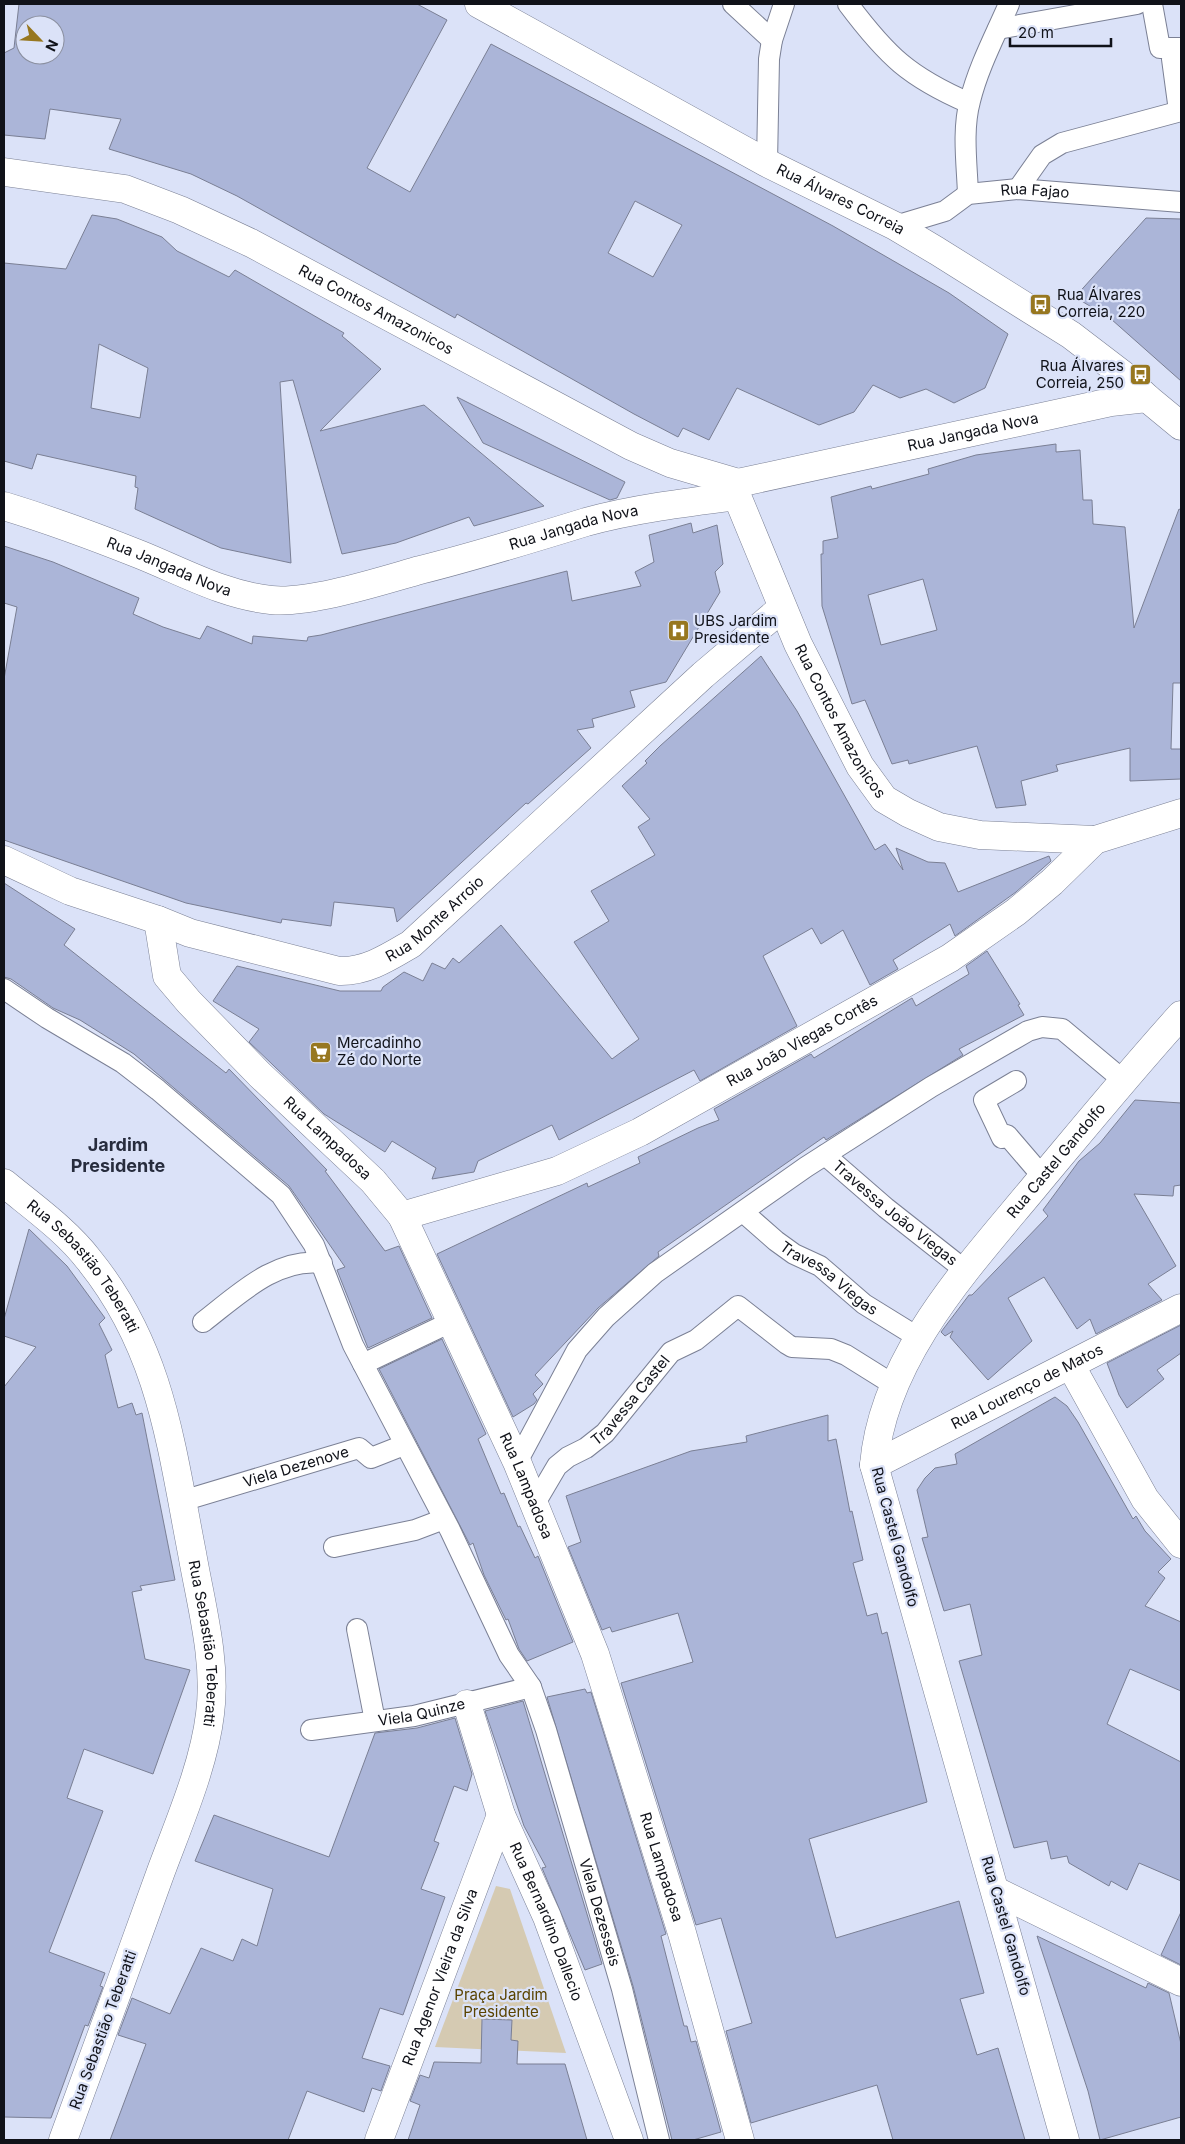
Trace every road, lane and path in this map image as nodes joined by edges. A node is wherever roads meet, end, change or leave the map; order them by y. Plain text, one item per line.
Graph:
1 (479, 4) edge
2 (733, 4) edge
3 (784, 4) edge
4 (848, 4) edge
5 (1009, 4) edge
6 (1137, 4) edge
7 (1152, 4) edge
8 (998, 29) junction
9 (772, 40) junction
10 (1181, 48) edge
11 (1181, 55) edge
12 (969, 103) junction
13 (1180, 111) edge
14 (767, 163) junction
15 (4, 172) edge
16 (1018, 189) junction
17 (968, 194) junction
18 (1181, 202) edge
19 (895, 226) junction
20 (1147, 398) junction
21 (1181, 426) edge
22 (737, 489) junction
23 (4, 506) edge
24 (782, 608) junction
25 (1179, 816) edge
26 (1095, 840) junction
27 (4, 860) edge
28 (158, 920) junction
29 (4, 989) edge
30 (1181, 1014) edge
31 (1123, 1080) junction
32 (1016, 1081) dead end
33 (825, 1155) junction
34 (1043, 1177) junction
35 (4, 1182) edge
36 (743, 1212) junction
37 (402, 1216) junction
38 (322, 1263) junction
39 (966, 1270) junction
40 (1181, 1308) edge
41 (204, 1322) dead end
42 (451, 1322) junction
43 (919, 1338) junction
44 (363, 1364) junction
45 (1071, 1366) junction
46 (894, 1385) junction
47 (404, 1445) junction
48 (517, 1462) junction
49 (874, 1465) junction
50 (182, 1501) junction
51 (534, 1505) junction
52 (444, 1519) junction
53 (1181, 1544) edge
54 (334, 1547) dead end
55 (357, 1628) dead end
56 (531, 1687) junction
57 (467, 1704) junction
58 (375, 1721) junction
59 (311, 1730) dead end
60 (501, 1815) junction
61 (996, 1891) junction
62 (1181, 1982) edge
63 (63, 2140) edge
64 (379, 2140) edge
65 (629, 2140) edge
66 (658, 2140) edge
67 (740, 2140) edge
68 (1065, 2140) edge

1 - 14 street, Rua Álvares Correia
2 - 9 lane
3 - 9 lane
4 - 12 lane
5 - 8 lane
6 - 8 lane
7 - 10 lane
8 - 12 lane
9 - 14 lane
11 - 13 lane
12 - 17 lane
13 - 16 lane
14 - 19 street, Rua Álvares Correia
15 - 22 street, Rua Contos Amazonicos
16 - 17 lane, Rua Fajao
16 - 18 lane, Rua Fajao
17 - 19 lane
19 - 20 street, Rua Álvares Correia
20 - 21 street, Rua Álvares Correia
20 - 22 street, Rua Jangada Nova
22 - 23 street, Rua Jangada Nova
22 - 24 street, Rua Contos Amazonicos
24 - 26 street, Rua Contos Amazonicos
24 - 28 street, Rua Monte Arroio
25 - 26 street, Rua João Viegas Cortês
26 - 37 street, Rua João Viegas Cortês
27 - 28 street, Rua Monte Arroio
28 - 37 street, Rua Lampadosa
29 - 38 lane, Viela Dezesseis
30 - 31 street, Rua Castel Gandolfo
31 - 33 lane
31 - 34 street, Rua Castel Gandolfo
32 - 34 lane
33 - 36 lane
33 - 39 lane, Travessa João Viegas
34 - 39 street, Rua Castel Gandolfo
35 - 50 street, Rua Sebastião Teberatti
36 - 43 lane, Travessa Viegas
36 - 48 lane
37 - 42 street, Rua Lampadosa
38 - 41 lane
38 - 44 lane, Viela Dezesseis
39 - 43 street, Rua Castel Gandolfo
40 - 45 street, Rua Lourenço de Matos
42 - 44 lane
42 - 48 street, Rua Lampadosa
43 - 46 street, Rua Castel Gandolfo
44 - 47 lane, Viela Dezesseis
45 - 49 street, Rua Lourenço de Matos
45 - 53 street
46 - 49 street, Rua Castel Gandolfo
46 - 51 lane, Travessa Castel
47 - 50 lane, Viela Dezenove
47 - 52 lane, Viela Dezesseis
48 - 51 street, Rua Lampadosa
49 - 61 street, Rua Castel Gandolfo
50 - 63 street, Rua Sebastião Teberatti
51 - 67 street, Rua Lampadosa
52 - 54 lane
52 - 56 lane, Viela Dezesseis
55 - 58 lane
56 - 57 lane, Viela Quinze
56 - 66 lane, Viela Dezesseis
57 - 58 lane, Viela Quinze
57 - 60 street, Rua Bernardino Dallecio
58 - 59 lane, Viela Quinze
60 - 64 street, Rua Agenor Vieira da Silva
60 - 65 street, Rua Bernardino Dallecio
61 - 62 street
61 - 68 street, Rua Castel Gandolfo

